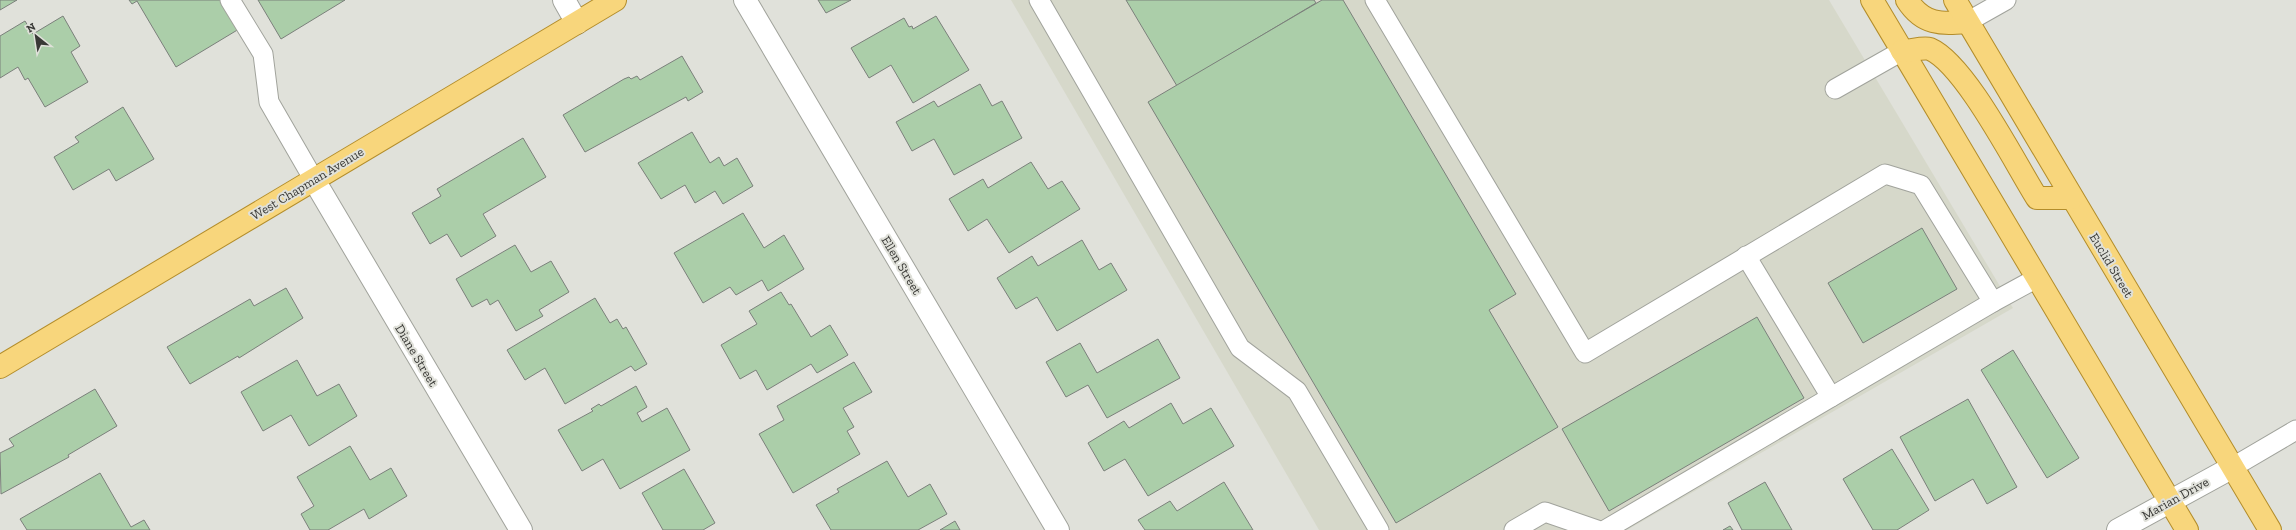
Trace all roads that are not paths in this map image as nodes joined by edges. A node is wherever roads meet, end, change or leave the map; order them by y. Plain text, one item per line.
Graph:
1 (230, 0) edge
2 (564, 0) edge
3 (615, 0) edge
4 (745, 0) edge
5 (1039, 0) edge
6 (1375, 0) edge
7 (1872, 0) edge
8 (1907, 0) edge
9 (1955, 0) edge
10 (2006, 0) edge
11 (1967, 22) junction
12 (577, 23) junction
13 (1902, 51) junction
14 (1835, 89) dead end
15 (314, 180) junction
16 (2072, 198) junction
17 (1746, 256) junction
18 (2037, 278) junction
19 (1993, 302) junction
20 (0, 367) edge
21 (1831, 397) junction
22 (2296, 430) edge
23 (2233, 467) junction
24 (2170, 500) junction
25 (521, 530) edge
26 (1058, 530) edge
27 (1380, 530) edge
28 (1514, 530) edge
29 (1598, 530) edge
30 (1605, 530) edge
31 (2118, 530) edge
32 (2187, 530) edge
33 (2270, 530) edge

1 - 15 lane
2 - 12 street
3 - 12 main road, West Chapman Avenue
4 - 26 street, Ellen Street
5 - 27 lane
6 - 17 lane
7 - 13 main road
8 - 11 main road
9 - 11 main road, Euclid Street
10 - 11 lane
11 - 16 main road, Euclid Street
12 - 15 main road, West Chapman Avenue
13 - 14 lane
13 - 16 main road
13 - 18 main road
15 - 20 main road, West Chapman Avenue
15 - 25 street, Diane Street
16 - 23 main road, Euclid Street
17 - 19 lane
17 - 21 lane
18 - 19 lane
18 - 24 main road
19 - 21 lane
21 - 30 lane
22 - 23 lane
23 - 24 street, Marian Drive
23 - 33 main road, Euclid Street
24 - 31 street, Marian Drive
24 - 32 main road
28 - 29 lane

